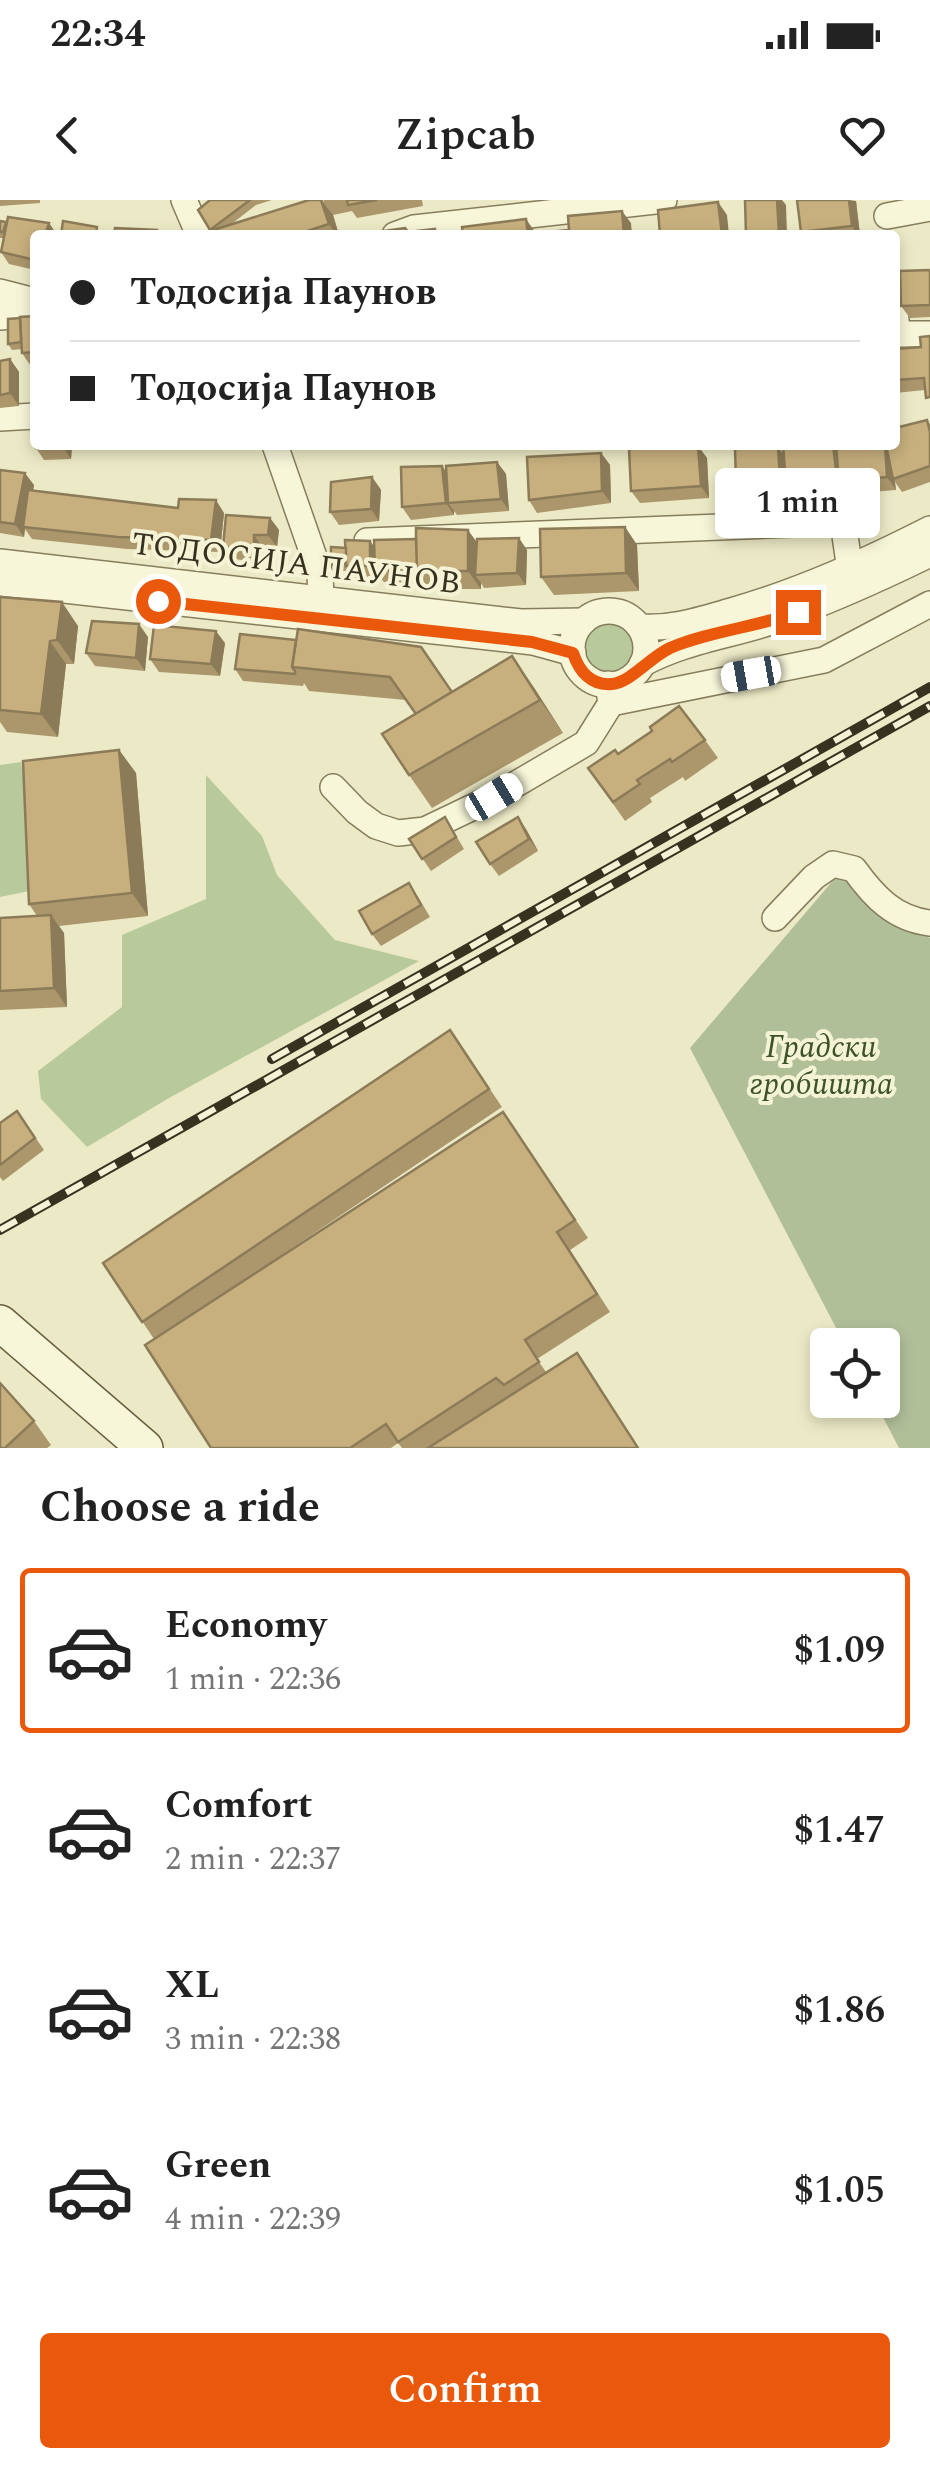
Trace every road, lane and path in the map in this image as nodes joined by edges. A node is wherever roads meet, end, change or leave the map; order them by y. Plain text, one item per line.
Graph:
1 (184, 200) edge
2 (664, 200) edge
3 (930, 208) edge
4 (887, 217) edge
5 (197, 230) edge
6 (409, 230) edge
7 (0, 292) edge
8 (30, 300) edge
9 (30, 314) edge
10 (0, 317) edge
11 (900, 326) edge
12 (930, 334) edge
13 (30, 416) edge
14 (0, 418) edge
15 (277, 450) edge
16 (930, 529) edge
17 (368, 541) edge
18 (930, 554) edge
19 (0, 562) edge
20 (850, 570) junction
21 (0, 583) edge
22 (320, 599) junction
23 (930, 604) edge
24 (584, 621) junction
25 (640, 627) junction
26 (573, 653) junction
27 (642, 664) junction
28 (610, 694) junction
29 (333, 787) dead end
30 (775, 918) dead end
31 (930, 923) edge
32 (0, 1323) edge
33 (0, 1343) edge
34 (125, 1448) edge
35 (145, 1448) edge

1 - 5 street
2 - 6 street
3 - 4 street
7 - 8 street
9 - 10 street
11 - 12 street
13 - 14 street
15 - 22 street
16 - 20 street
17 - 20 street
18 - 27 street
19 - 22 street, ТОДОСИЈА ПАУНОВ
20 - 25 street
21 - 26 street, ТОДОСИЈА ПАУНОВ
22 - 24 street, ТОДОСИЈА ПАУНОВ
23 - 28 street
24 - 25 street
24 - 26 street
25 - 27 street
26 - 28 street
27 - 28 street
28 - 29 street
30 - 31 street
32 - 35 main road
33 - 34 main road

